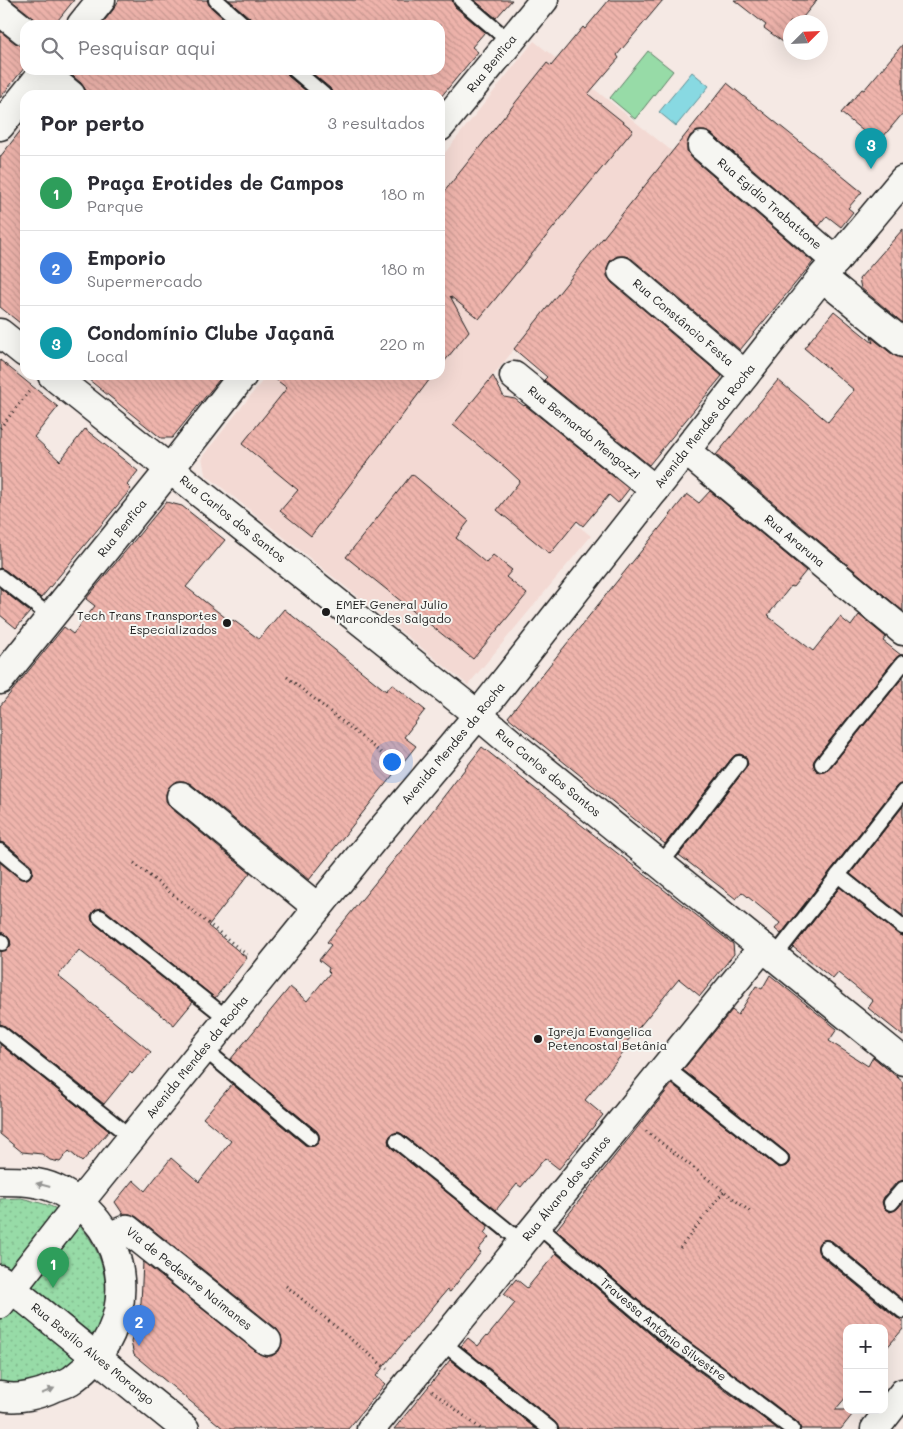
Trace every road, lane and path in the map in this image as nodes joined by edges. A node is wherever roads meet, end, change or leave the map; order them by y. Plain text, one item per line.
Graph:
1 (101, 0) edge
2 (216, 0) edge
3 (461, 0) edge
4 (544, 0) edge
5 (0, 11) edge
6 (85, 20) edge
7 (238, 20) edge
8 (20, 27) edge
9 (509, 41) junction
10 (41, 75) edge
11 (48, 75) edge
12 (301, 75) edge
13 (29, 90) edge
14 (65, 90) edge
15 (318, 90) edge
16 (20, 101) edge
17 (445, 121) edge
18 (0, 126) edge
19 (702, 146) dead end
20 (903, 180) edge
21 (829, 269) junction
22 (622, 271) dead end
23 (0, 333) edge
24 (903, 343) edge
25 (20, 349) edge
26 (745, 375) junction
27 (514, 376) dead end
28 (239, 380) edge
29 (42, 381) edge
30 (0, 428) edge
31 (686, 451) junction
32 (170, 469) junction
33 (655, 490) junction
34 (0, 577) edge
35 (51, 617) junction
36 (903, 631) edge
37 (903, 663) edge
38 (287, 677) dead end
39 (0, 680) edge
40 (478, 714) junction
41 (739, 763) dead end
42 (822, 764) dead end
43 (419, 783) junction
44 (903, 792) edge
45 (181, 796) dead end
46 (0, 851) edge
47 (134, 863) dead end
48 (660, 865) junction
49 (24, 871) dead end
50 (838, 875) junction
51 (318, 908) junction
52 (100, 917) dead end
53 (903, 927) edge
54 (769, 952) junction
55 (267, 971) junction
56 (228, 1019) junction
57 (0, 1033) edge
58 (204, 1049) junction
59 (903, 1061) edge
60 (665, 1067) junction
61 (626, 1115) junction
62 (132, 1138) junction
63 (311, 1138) dead end
64 (398, 1140) dead end
65 (781, 1159) dead end
66 (0, 1180) edge
67 (903, 1189) edge
68 (724, 1191) junction
69 (79, 1203) junction
70 (891, 1203) dead end
71 (752, 1213) dead end
72 (530, 1234) junction
73 (108, 1237) junction
74 (680, 1248) dead end
75 (826, 1248) dead end
76 (286, 1286) dead end
77 (4, 1290) edge
78 (903, 1311) edge
79 (267, 1341) dead end
80 (442, 1342) junction
81 (97, 1358) junction
82 (410, 1381) junction
83 (903, 1394) edge
84 (0, 1396) edge
85 (185, 1429) edge
86 (371, 1429) edge
87 (481, 1429) edge
88 (550, 1429) edge
89 (792, 1429) edge
90 (875, 1429) edge

1 - 6 street
2 - 7 lane
3 - 9 lane
4 - 9 street, Rua Benfica
5 - 8 street
9 - 17 street, Rua Benfica
10 - 13 street
11 - 14 street
12 - 15 lane
16 - 18 street
19 - 21 street, Rua Egídio Trabattone
20 - 21 street, Avenida Mendes da Rocha
21 - 24 street, Rua Egídio Trabattone
21 - 26 street, Avenida Mendes da Rocha
22 - 26 street, Rua Constâncio Festa
23 - 25 street
26 - 31 street, Avenida Mendes da Rocha
27 - 33 street, Rua Bernardo Mengozzi
28 - 32 street, Rua Benfica
29 - 30 path
29 - 32 street, Rua Carlos dos Santos
31 - 33 street, Avenida Mendes da Rocha
31 - 36 street, Rua Araruna
32 - 35 street, Rua Benfica
32 - 40 street, Rua Carlos dos Santos
33 - 40 street, Avenida Mendes da Rocha
34 - 35 lane
35 - 39 street, Rua Benfica
37 - 42 lane
38 - 43 path
40 - 43 street, Avenida Mendes da Rocha
40 - 48 street, Rua Carlos dos Santos
41 - 48 lane
43 - 51 street, Avenida Mendes da Rocha
44 - 50 lane
45 - 51 street
46 - 49 lane
47 - 55 path
48 - 54 street, Rua Carlos dos Santos
50 - 53 lane
50 - 54 lane
51 - 55 street, Avenida Mendes da Rocha
52 - 56 lane
54 - 59 street, Rua Carlos dos Santos
54 - 60 street, Rua Álvaro dos Santos
55 - 56 street, Avenida Mendes da Rocha
56 - 58 street, Avenida Mendes da Rocha
57 - 62 lane
58 - 62 street, Avenida Mendes da Rocha
58 - 63 lane
60 - 61 street, Rua Álvaro dos Santos
60 - 65 lane
61 - 68 path
61 - 72 street, Rua Álvaro dos Santos
62 - 69 street, Avenida Mendes da Rocha
64 - 72 lane, Travessa Antônio Silvestre
69 -> 66 street
67 - 70 lane
68 - 71 path
68 - 74 path
69 - 73 street
69 - 77 street, Avenida Mendes da Rocha
72 - 80 street, Rua Álvaro dos Santos
72 - 89 lane, Travessa Antônio Silvestre
73 - 79 street, Via de Pedestre Naimanes
73 - 81 street
75 - 78 lane
76 - 82 path
77 - 81 street, Rua Basílio Alves Morango
80 - 82 street, Rua Álvaro dos Santos
80 - 88 lane
84 -> 81 street
81 - 85 street, Rua Basílio Alves Morango
82 - 86 street, Rua Álvaro dos Santos
82 - 87 path
83 - 90 street

